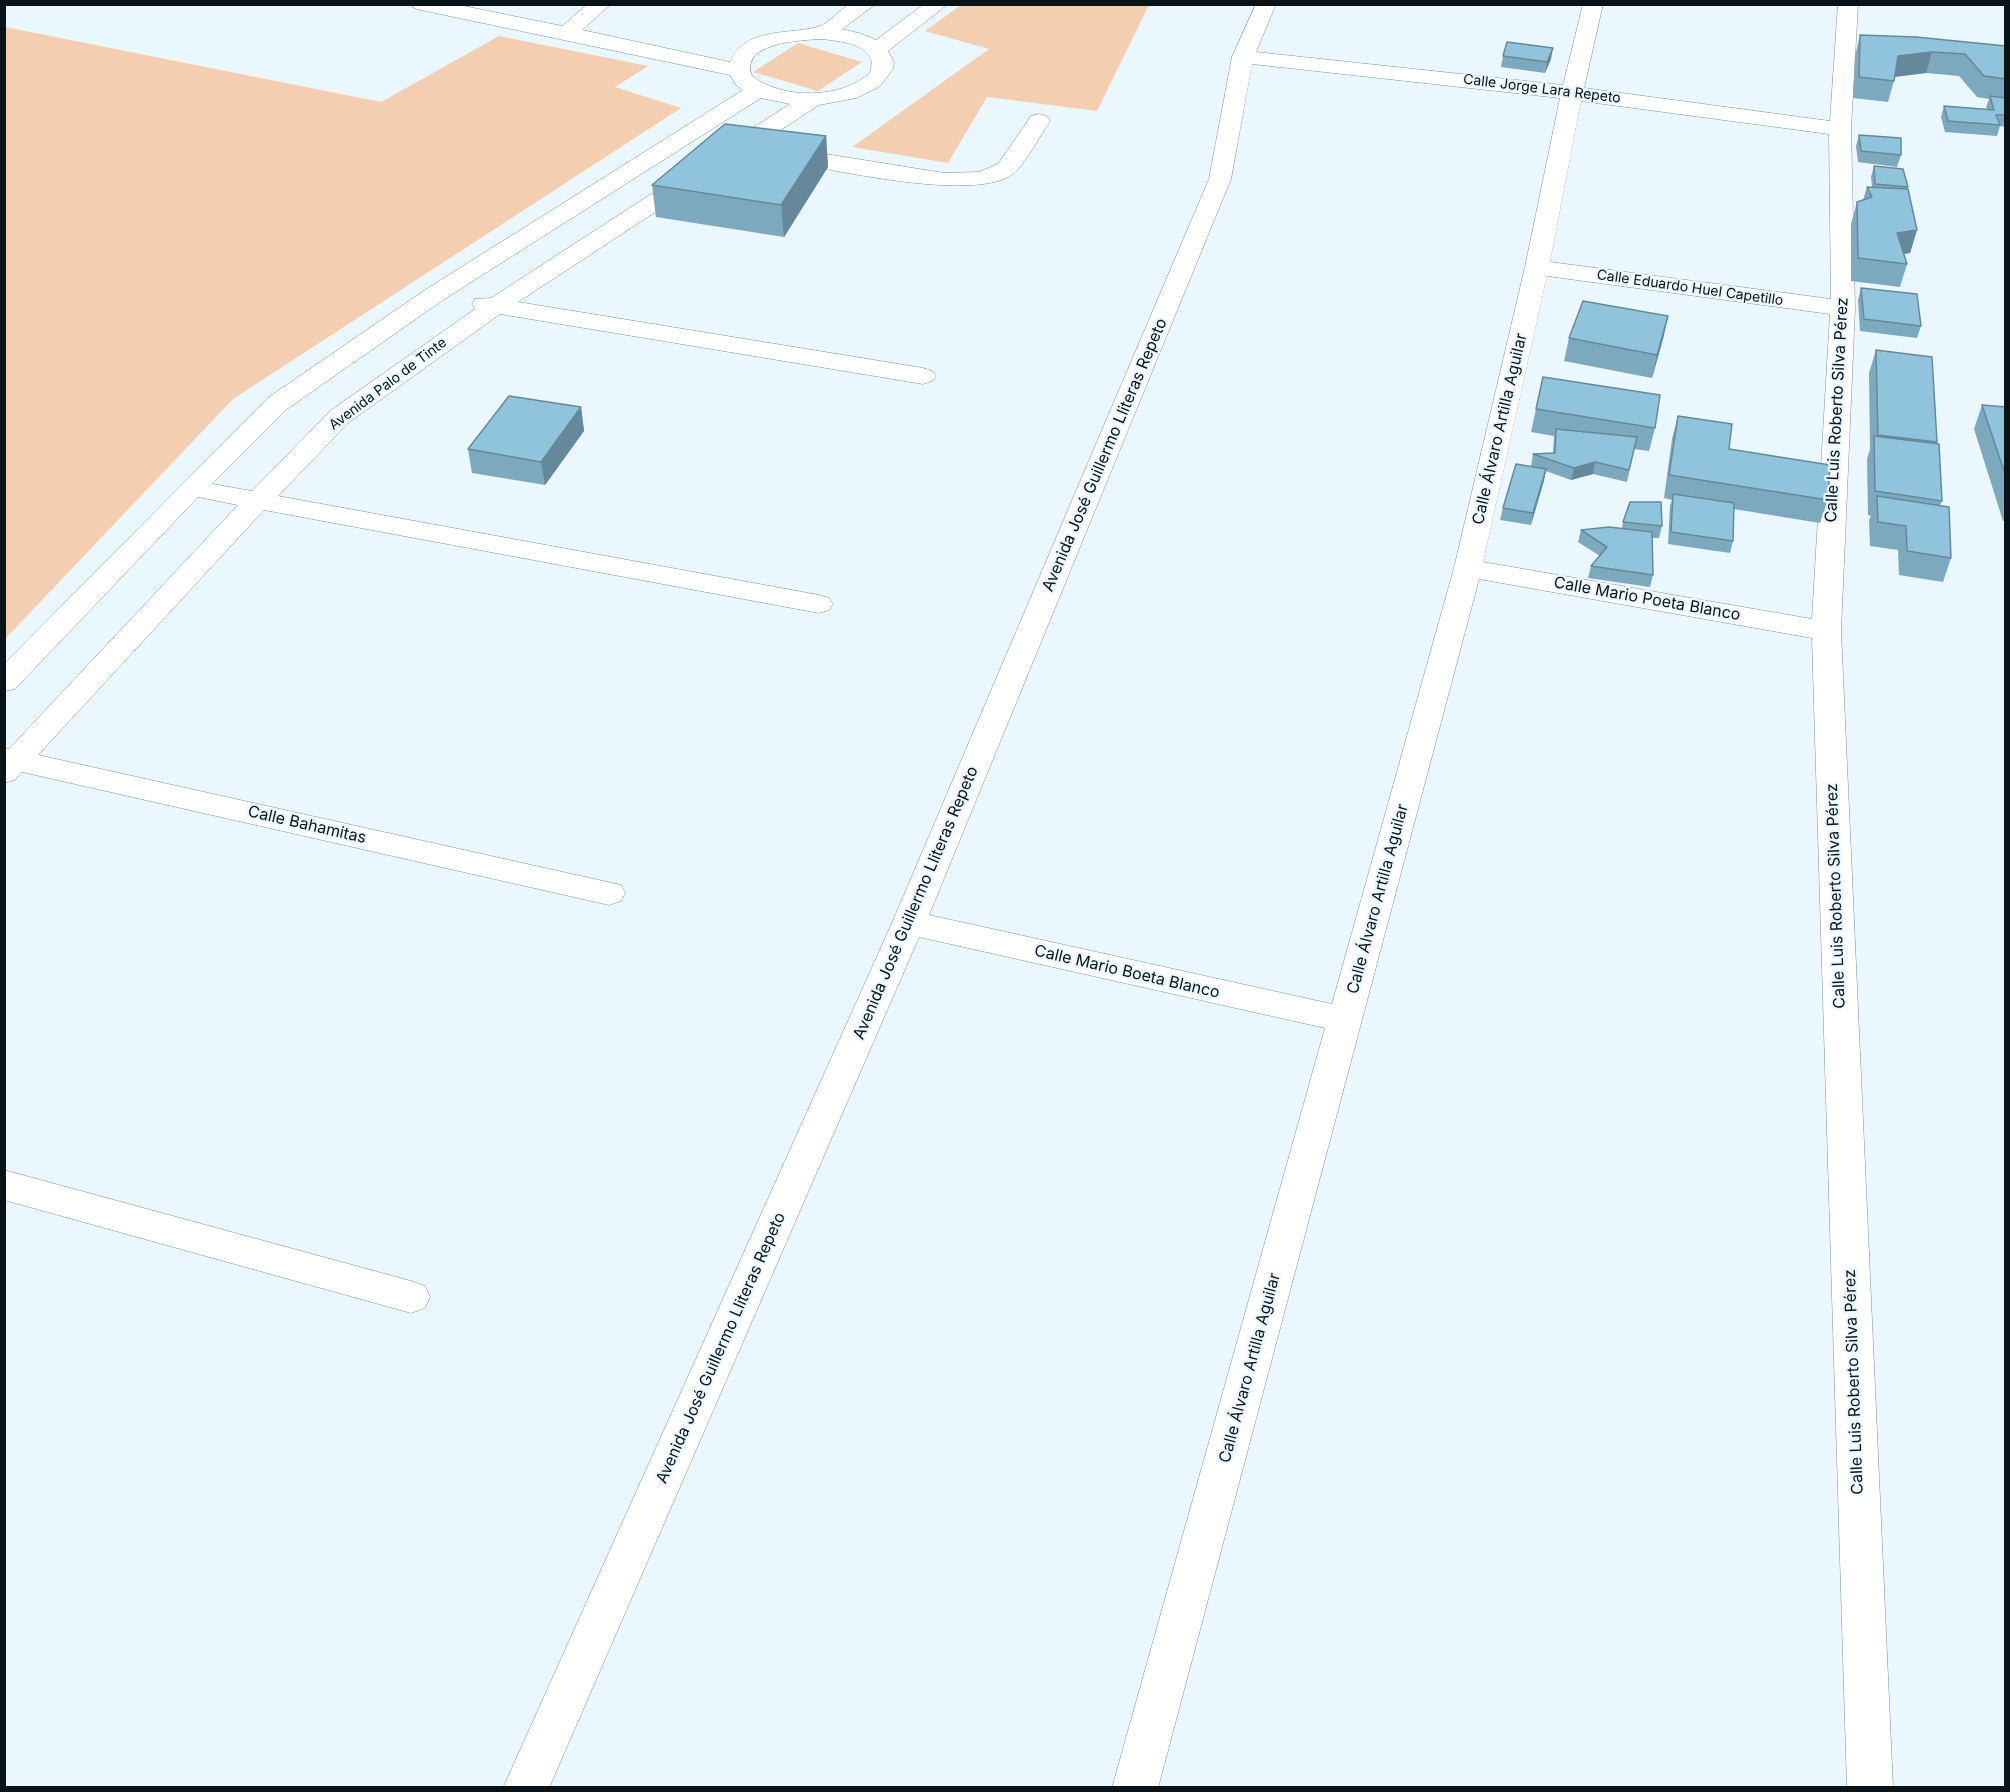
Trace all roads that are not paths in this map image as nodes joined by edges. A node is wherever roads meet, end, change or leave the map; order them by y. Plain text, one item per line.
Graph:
1 (421, 4) edge
2 (866, 4) edge
3 (938, 4) edge
4 (1266, 4) edge
5 (1593, 4) edge
6 (1848, 4) edge
7 (560, 8) dead end
8 (601, 12) edge
9 (566, 33) junction
10 (823, 33) junction
11 (726, 45) dead end
12 (749, 50) junction
13 (877, 50) junction
14 (1243, 57) junction
15 (738, 70) junction
16 (759, 90) junction
17 (1572, 92) junction
18 (813, 99) junction
19 (1039, 121) dead end
20 (1840, 129) junction
21 (687, 135) junction
22 (740, 147) junction
23 (1537, 267) junction
24 (434, 295) junction
25 (495, 306) junction
26 (1843, 308) junction
27 (923, 376) dead end
28 (192, 488) junction
29 (257, 501) junction
30 (1468, 568) junction
31 (819, 604) dead end
32 (1826, 631) junction
33 (4, 682) edge
34 (9, 764) edge
35 (609, 893) dead end
36 (909, 923) junction
37 (1345, 1020) junction
38 (4, 1185) edge
39 (411, 1297) dead end
40 (526, 1788) edge
41 (1135, 1788) edge
42 (1870, 1788) edge

1 - 9 street
2 - 10 street
3 - 13 street
4 - 14 street, Avenida José Guillermo Lliteras Repeto
5 - 17 street, Calle Álvaro Artilla Aguilar
6 - 20 street, Calle Luis Roberto Silva Pérez
7 - 8 street
8 - 9 street
9 - 15 street
10 - 12 street
10 - 13 street
11 - 12 street
12 - 15 street
13 - 18 street
14 - 17 street, Calle Jorge Lara Repeto
14 - 36 street, Avenida José Guillermo Lliteras Repeto
15 - 16 street
16 - 18 street
16 - 21 street
17 - 20 street, Calle Jorge Lara Repeto
17 - 23 street, Calle Álvaro Artilla Aguilar
18 - 22 street, Avenida Palo de Tinte
19 - 22 street
20 - 26 street, Calle Luis Roberto Silva Pérez
21 - 22 street
21 - 24 street
22 - 25 street, Avenida Palo de Tinte
23 - 26 street, Calle Eduardo Huel Capetillo
23 - 30 street, Calle Álvaro Artilla Aguilar
24 - 25 street
24 - 28 street
25 - 27 street
25 - 29 street, Avenida Palo de Tinte
26 - 32 street, Calle Luis Roberto Silva Pérez
28 - 29 street
28 - 33 street
29 - 31 street
29 - 34 street, Avenida Palo de Tinte
30 - 32 street, Calle Mario Poeta Blanco
30 - 37 street, Calle Álvaro Artilla Aguilar
32 - 42 street, Calle Luis Roberto Silva Pérez
34 - 35 street, Calle Bahamitas
36 - 37 street, Calle Mario Boeta Blanco
36 - 40 street, Avenida José Guillermo Lliteras Repeto
37 - 41 street, Calle Álvaro Artilla Aguilar
38 - 39 street

